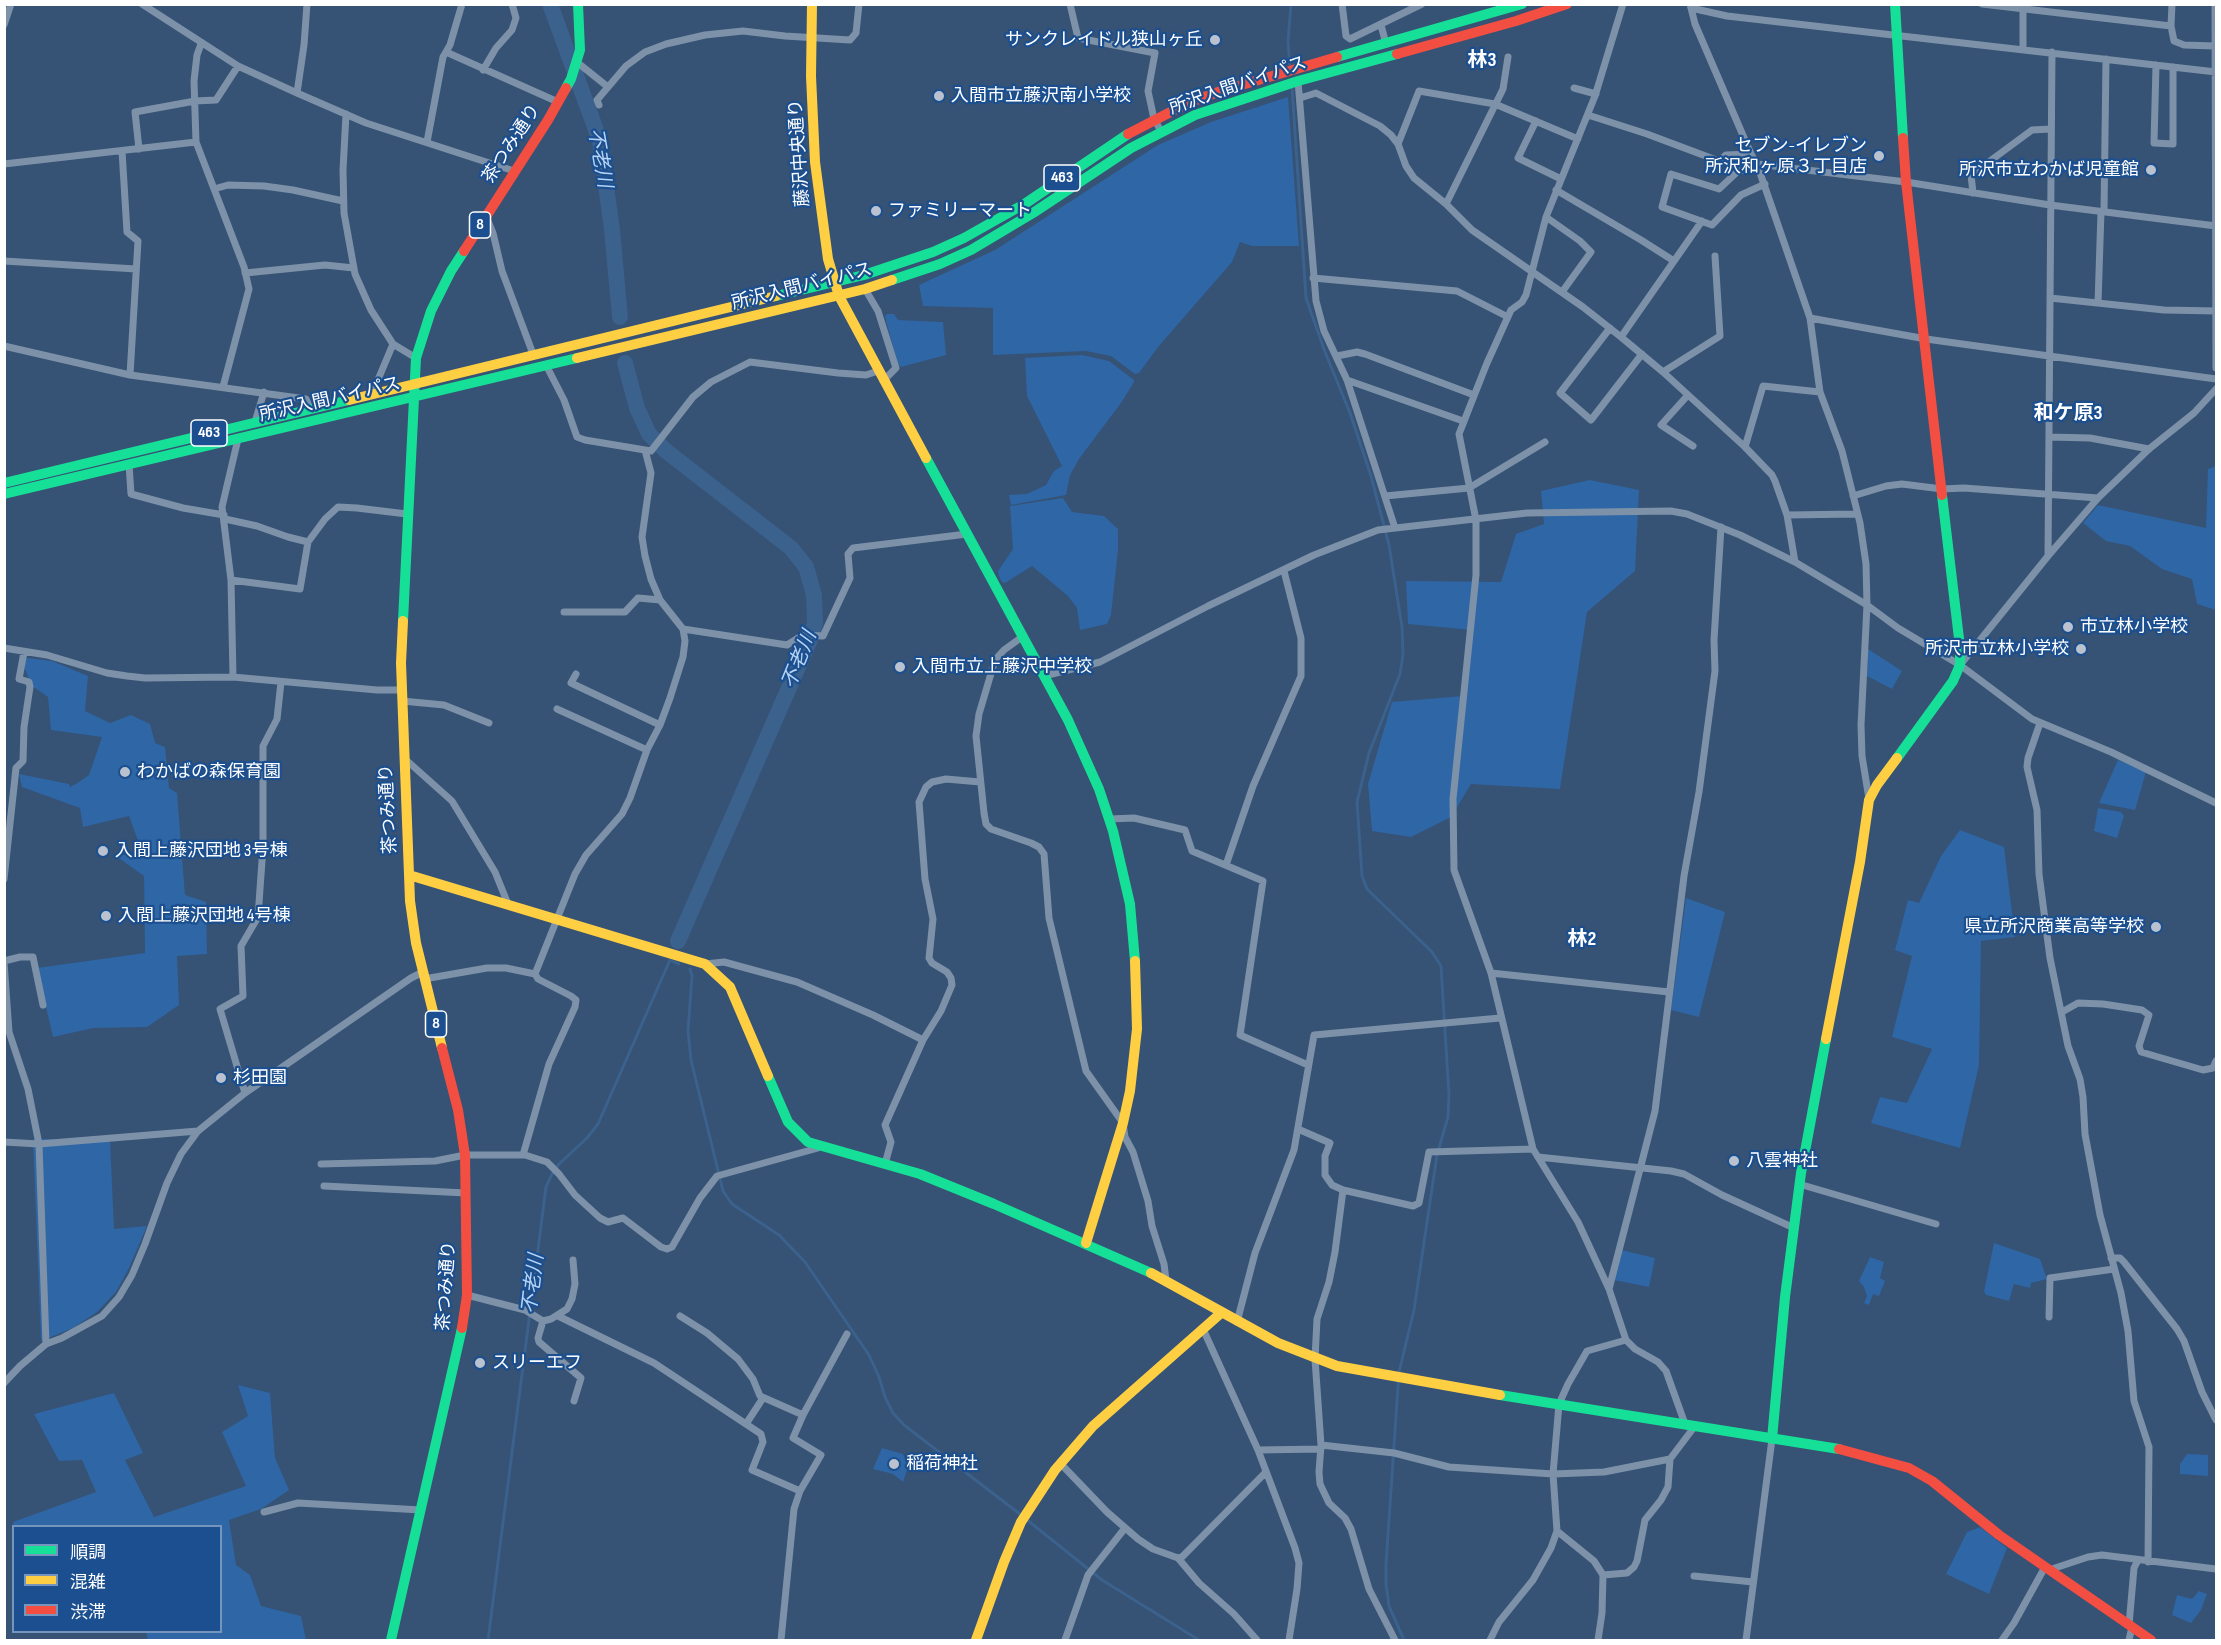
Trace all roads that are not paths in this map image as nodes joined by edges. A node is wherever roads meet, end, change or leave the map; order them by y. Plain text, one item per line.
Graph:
1 (11, 4) edge
2 (142, 4) edge
3 (307, 4) edge
4 (462, 4) edge
5 (512, 4) edge
6 (578, 4) edge
7 (812, 4) edge
8 (859, 4) edge
9 (1070, 4) edge
10 (1342, 4) edge
11 (1399, 4) edge
12 (1422, 4) edge
13 (1522, 4) edge
14 (1567, 4) edge
15 (1623, 4) edge
16 (1895, 4) edge
17 (1982, 4) edge
18 (2172, 4) edge
19 (2215, 4) edge
20 (1690, 6) edge
21 (2023, 7) edge
22 (154, 8) edge
23 (1400, 14) junction
24 (2216, 20) edge
25 (4, 25) edge
26 (1381, 25) junction
27 (2171, 26) junction
28 (2216, 30) edge
29 (1897, 35) junction
30 (811, 38) junction
31 (201, 44) junction
32 (1386, 44) junction
33 (2215, 46) junction
34 (2023, 49) junction
35 (446, 52) junction
36 (2052, 52) junction
37 (1508, 57) dead end
38 (2106, 59) junction
39 (578, 63) junction
40 (2157, 65) junction
41 (238, 66) junction
42 (2173, 67) junction
43 (483, 70) junction
44 (2216, 72) edge
45 (1296, 79) junction
46 (608, 87) junction
47 (1574, 88) dead end
48 (297, 93) junction
49 (1596, 94) junction
50 (1300, 98) junction
51 (195, 101) junction
52 (558, 102) junction
53 (1495, 104) junction
54 (599, 105) dead end
55 (346, 114) junction
56 (1588, 115) junction
57 (1154, 119) junction
58 (1536, 121) junction
59 (2051, 129) junction
60 (1161, 131) junction
61 (1578, 140) junction
62 (196, 142) junction
63 (427, 142) junction
64 (1398, 144) junction
65 (139, 149) junction
66 (122, 151) junction
67 (1751, 154) junction
68 (4, 164) edge
69 (1757, 164) junction
70 (514, 171) junction
71 (1561, 179) junction
72 (1906, 182) junction
73 (1765, 184) junction
74 (214, 189) junction
75 (1556, 190) junction
76 (1972, 192) junction
77 (344, 201) junction
78 (1446, 204) junction
79 (2050, 205) junction
80 (2103, 212) junction
81 (486, 216) junction
82 (1546, 217) junction
83 (1702, 221) junction
84 (2216, 226) edge
85 (1715, 256) dead end
86 (4, 261) edge
87 (1674, 261) junction
88 (354, 268) junction
89 (136, 269) junction
90 (1532, 272) junction
91 (245, 273) junction
92 (1313, 278) junction
93 (835, 283) junction
94 (866, 289) junction
95 (1562, 292) junction
96 (839, 296) junction
97 (2050, 298) junction
98 (2098, 303) junction
99 (2216, 311) edge
100 (1508, 317) junction
101 (1810, 318) junction
102 (1610, 328) junction
103 (1621, 337) junction
104 (1926, 339) junction
105 (393, 344) junction
106 (4, 346) edge
107 (533, 354) junction
108 (1642, 354) junction
109 (2050, 355) junction
110 (1337, 356) junction
111 (416, 358) junction
112 (546, 365) junction
113 (2217, 368) edge
114 (1663, 372) junction
115 (130, 375) junction
116 (881, 376) junction
117 (2217, 379) edge
118 (1347, 380) junction
119 (414, 382) junction
120 (223, 387) junction
121 (2217, 389) edge
122 (264, 392) junction
123 (1820, 392) junction
124 (372, 394) junction
125 (1474, 395) junction
126 (1688, 396) junction
127 (413, 398) junction
128 (310, 410) junction
129 (1464, 421) junction
130 (255, 422) junction
131 (2049, 437) junction
132 (239, 438) junction
133 (1545, 442) dead end
134 (1693, 446) dead end
135 (1744, 447) junction
136 (2149, 449) junction
137 (648, 450) junction
138 (129, 464) junction
139 (4, 483) edge
140 (1469, 488) junction
141 (1942, 489) junction
142 (4, 494) edge
143 (2049, 495) junction
144 (1385, 496) junction
145 (1853, 496) junction
146 (2098, 498) junction
147 (407, 514) junction
148 (1857, 514) junction
149 (1786, 515) junction
150 (225, 517) junction
151 (1476, 520) junction
152 (1721, 527) junction
153 (1395, 528) junction
154 (967, 534) junction
155 (308, 542) junction
156 (2048, 556) junction
157 (1795, 562) junction
158 (1284, 571) junction
159 (231, 580) junction
160 (660, 600) junction
161 (1867, 605) junction
162 (564, 612) dead end
163 (683, 629) junction
164 (1022, 637) junction
165 (4, 648) edge
166 (24, 652) junction
167 (1960, 665) junction
168 (576, 675) dead end
169 (1044, 676) junction
170 (233, 677) junction
171 (281, 682) junction
172 (401, 696) junction
173 (557, 709) dead end
174 (489, 723) dead end
175 (2040, 723) junction
176 (660, 725) junction
177 (647, 750) junction
178 (403, 757) junction
179 (980, 782) junction
180 (1869, 800) junction
181 (2217, 803) edge
182 (1109, 819) junction
183 (1226, 865) junction
184 (409, 875) junction
185 (4, 879) edge
186 (508, 905) junction
187 (556, 919) junction
188 (4, 962) edge
189 (705, 964) junction
190 (1491, 973) junction
191 (535, 974) junction
192 (423, 975) junction
193 (1669, 992) junction
194 (43, 1005) dead end
195 (2062, 1012) junction
196 (1500, 1018) junction
197 (923, 1040) junction
198 (2217, 1061) edge
199 (1308, 1065) junction
200 (245, 1094) junction
201 (1123, 1122) junction
202 (1298, 1129) junction
203 (198, 1131) junction
204 (4, 1142) edge
205 (39, 1144) junction
206 (820, 1147) junction
207 (1533, 1149) junction
208 (465, 1155) junction
209 (522, 1155) junction
210 (1538, 1157) junction
211 (321, 1164) dead end
212 (885, 1164) junction
213 (1641, 1169) junction
214 (1799, 1184) junction
215 (324, 1186) dead end
216 (1343, 1190) junction
217 (466, 1193) junction
218 (1936, 1224) dead end
219 (1794, 1228) junction
220 (1086, 1244) junction
221 (2111, 1258) junction
222 (573, 1260) dead end
223 (2114, 1269) junction
224 (1166, 1280) junction
225 (1609, 1289) junction
226 (466, 1295) junction
227 (1221, 1312) junction
228 (558, 1316) junction
229 (680, 1316) dead end
230 (2049, 1317) dead end
231 (543, 1321) junction
232 (1237, 1322) junction
233 (1203, 1329) junction
234 (847, 1334) dead end
235 (1626, 1340) junction
236 (46, 1344) junction
237 (1316, 1359) junction
238 (4, 1383) edge
239 (763, 1398) junction
240 (574, 1401) dead end
241 (1559, 1404) junction
242 (804, 1414) junction
243 (2217, 1420) edge
244 (746, 1424) junction
245 (1690, 1425) junction
246 (1772, 1439) junction
247 (1321, 1447) junction
248 (1258, 1450) junction
249 (1670, 1459) junction
250 (1060, 1463) junction
251 (1266, 1472) junction
252 (1553, 1474) junction
253 (800, 1491) junction
254 (421, 1510) junction
255 (264, 1512) dead end
256 (1125, 1528) junction
257 (1557, 1531) junction
258 (1178, 1558) junction
259 (2138, 1560) junction
260 (2148, 1562) junction
261 (2047, 1568) junction
262 (2217, 1569) edge
263 (1603, 1575) junction
264 (1694, 1576) dead end
265 (1753, 1582) junction
266 (2130, 1626) junction
267 (391, 1641) edge
268 (781, 1641) edge
269 (976, 1641) edge
270 (1065, 1641) edge
271 (1257, 1641) edge
272 (1289, 1641) edge
273 (1395, 1641) edge
274 (1490, 1641) edge
275 (1598, 1641) edge
276 (1746, 1641) edge
277 (2002, 1641) edge
278 (2129, 1641) edge
279 (2151, 1641) edge

1 - 25 street
2 - 22 street
3 - 48 street
4 - 35 street
5 - 43 street
6 - 39 main road, 茶つみ通り / 8
7 - 30 main road, 藤沢中央通り
8 - 30 street
9 - 57 street
10 - 26 street
11 - 23 street
12 - 23 street
13 - 32 main road, 所沢入間バイパス / 463
14 - 45 main road, 所沢入間バイパス / 463
15 - 49 street
16 - 29 main road
17 - 21 street
18 - 27 street
19 - 24 street
20 - 29 street
20 - 67 street
21 - 27 street
21 - 34 street
22 - 31 street
23 - 26 street
24 - 28 street
26 - 32 street
27 - 33 street
28 - 33 street
29 - 34 street
29 - 72 main road
30 - 46 street
30 - 93 main road, 藤沢中央通り
31 - 41 street
31 - 51 street
32 - 45 main road, 所沢入間バイパス / 463
33 - 44 street
34 - 36 street
35 - 43 street
35 - 63 street
36 - 38 street
36 - 59 street
37 - 53 street
38 - 40 street
38 - 80 street
39 - 46 street
39 - 52 main road, 茶つみ通り / 8
40 - 42 street
40 - 42 street
41 - 48 street
41 - 51 street
42 - 44 street
43 - 52 street
44 - 84 street
45 - 50 street
45 - 57 main road, 所沢入間バイパス / 463
45 - 60 main road, 所沢入間バイパス / 463
46 - 54 street
47 - 49 street
48 - 55 street
49 - 56 street
50 - 64 street
50 - 92 street
51 - 62 street
51 - 65 street
52 - 70 main road, 茶つみ通り / 8
53 - 58 street
53 - 64 street
53 - 78 street
55 - 63 street
55 - 77 street
56 - 61 street
56 - 67 street
57 - 60 street
57 - 93 main road, 所沢入間バイパス / 463
58 - 61 street
58 - 71 street
59 - 76 street
59 - 79 street
60 - 94 main road, 所沢入間バイパス / 463
61 - 71 street
62 - 65 street
62 - 74 street
63 - 70 street
64 - 78 street
65 - 66 street
66 - 68 street
66 - 89 street
67 - 69 street
69 - 72 street
69 - 73 street
69 - 83 street
70 - 81 main road, 茶つみ通り / 8
71 - 75 street
72 - 76 street
72 - 104 main road
73 - 83 street
73 - 101 street
74 - 77 street
74 - 91 street
75 - 82 street
75 - 87 street
76 - 79 street
77 - 88 street
78 - 90 street
79 - 80 street
79 - 97 street
80 - 84 street
80 - 98 street
81 - 107 street
81 - 111 main road, 茶つみ通り / 8
82 - 90 street
82 - 95 street
83 - 87 street
84 - 99 street
85 - 114 street
86 - 89 street
87 - 103 street
88 - 91 street
88 - 105 street
89 - 115 street
90 - 95 street
90 - 100 street
91 - 120 street
92 - 100 street
92 - 110 street
93 - 96 main road, 藤沢中央通り
93 - 107 main road, 所沢入間バイパス / 463
94 - 96 main road, 所沢入間バイパス / 463
94 - 116 street
95 - 102 street
96 - 112 main road, 所沢入間バイパス / 463
96 - 116 main road, 藤沢中央通り
97 - 98 street
97 - 109 street
98 - 99 street
99 - 113 street
100 - 125 street
101 - 104 street
101 - 123 street
102 - 103 street
102 - 108 street
103 - 108 street
104 - 109 street
104 - 141 main road
105 - 111 street
105 - 124 street
106 - 115 street
107 - 119 main road, 所沢入間バイパス / 463
108 - 114 street
109 - 117 street
109 - 131 street
110 - 118 street
110 - 125 street
111 - 119 main road, 茶つみ通り / 8
112 - 127 main road, 所沢入間バイパス / 463
112 - 137 street
114 - 126 street
115 - 120 street
116 - 137 street
116 - 154 main road, 藤沢中央通り
118 - 129 street
118 - 144 street
119 - 124 main road, 所沢入間バイパス / 463
119 - 127 main road, 茶つみ通り / 8
120 - 122 street
121 - 136 street
122 - 128 street
122 - 130 street
123 - 135 street
123 - 145 street
124 - 128 main road, 所沢入間バイパス / 463
125 - 129 street
126 - 134 street
126 - 135 street
127 - 132 main road, 所沢入間バイパス / 463
127 - 147 main road, 茶つみ通り / 8
128 - 130 main road, 所沢入間バイパス / 463
129 - 140 street
130 - 139 main road, 所沢入間バイパス / 463
131 - 136 street
131 - 143 street
132 - 138 main road, 所沢入間バイパス / 463
132 - 150 street
133 - 140 street
135 - 149 street
136 - 146 street
137 - 160 street
138 - 142 main road, 所沢入間バイパス / 463
138 - 150 street
140 - 144 street
140 - 151 street
141 - 143 street
141 - 145 street
141 - 167 main road
143 - 146 street
143 - 156 street
144 - 153 street
145 - 148 street
146 - 156 street
147 - 155 street
147 - 172 main road, 茶つみ通り / 8
148 - 149 street
148 - 161 street
149 - 157 street
150 - 155 street
150 - 159 street
151 - 152 street
151 - 153 street
151 - 190 street
152 - 157 street
152 - 193 street
153 - 158 street
154 - 163 street
154 - 164 main road, 藤沢中央通り
155 - 159 street
156 - 167 street
157 - 161 street
158 - 169 street
158 - 183 street
159 - 170 street
160 - 162 street
160 - 163 street
161 - 167 street
161 - 180 street
163 - 176 street
164 - 169 main road, 藤沢中央通り
164 - 179 street
165 - 166 street
166 - 170 street
166 - 185 street
167 - 175 street
167 - 180 main road
168 - 176 street
169 - 182 main road, 藤沢中央通り
170 - 171 street
171 - 172 street
171 - 200 street
172 - 174 street
172 - 178 main road, 茶つみ通り / 8
173 - 177 street
175 - 181 street
175 - 195 street
176 - 177 street
177 - 187 street
178 - 184 main road, 茶つみ通り / 8
178 - 186 street
179 - 197 street
179 - 201 street
180 - 214 main road
182 - 183 street
182 - 201 main road, 藤沢中央通り
183 - 199 street
184 - 186 main road
184 - 192 main road, 茶つみ通り / 8
186 - 187 main road
187 - 189 main road
187 - 191 street
188 - 194 street
188 - 205 street
189 - 197 street
189 - 206 main road
190 - 193 street
190 - 196 street
191 - 192 street
191 - 209 street
192 - 200 street
192 - 208 main road, 茶つみ通り / 8
193 - 213 street
195 - 198 street
195 - 221 street
196 - 199 street
196 - 207 street
197 - 212 street
199 - 202 street
200 - 203 street
201 - 220 main road, 藤沢中央通り
201 - 224 street
202 - 216 street
202 - 232 street
203 - 205 street
203 - 236 street
204 - 205 street
205 - 236 street
206 - 209 street
206 - 212 main road
207 - 210 street
207 - 216 street
208 - 209 street
208 - 211 street
208 - 217 main road, 茶つみ通り / 8
210 - 213 street
210 - 225 street
212 - 220 main road
213 - 219 street
213 - 225 street
214 - 218 street
214 - 219 main road
215 - 217 street
216 - 237 street
217 - 226 main road, 茶つみ通り / 8
219 - 246 main road
220 - 224 main road
221 - 223 street
221 - 243 street
222 - 228 street
223 - 230 street
223 - 260 street
224 - 227 main road
225 - 235 street
226 - 231 street
226 - 254 main road, 茶つみ通り / 8
227 - 232 main road
227 - 233 main road
228 - 231 street
228 - 244 street
229 - 239 street
231 - 240 street
232 - 237 main road
233 - 248 street
233 - 250 main road
234 - 242 street
235 - 241 street
235 - 245 street
236 - 238 street
237 - 241 main road
237 - 247 street
239 - 242 street
239 - 244 street
241 - 245 main road
241 - 252 street
242 - 253 street
244 - 253 street
245 - 246 main road
245 - 249 street
246 - 261 main road
246 - 265 street
247 - 248 street
247 - 252 street
247 - 273 street
248 - 251 street
249 - 252 street
249 - 263 street
250 - 256 street
250 - 269 main road
251 - 258 street
251 - 272 street
252 - 257 street
253 - 268 street
254 - 255 street
254 - 267 main road, 茶つみ通り / 8
256 - 258 street
256 - 270 street
257 - 263 street
257 - 274 street
258 - 271 street
259 - 260 street
259 - 261 street
259 - 266 street
260 - 262 street
261 - 266 main road
261 - 277 street
263 - 275 street
264 - 265 street
265 - 276 street
266 - 278 street
266 - 279 main road

